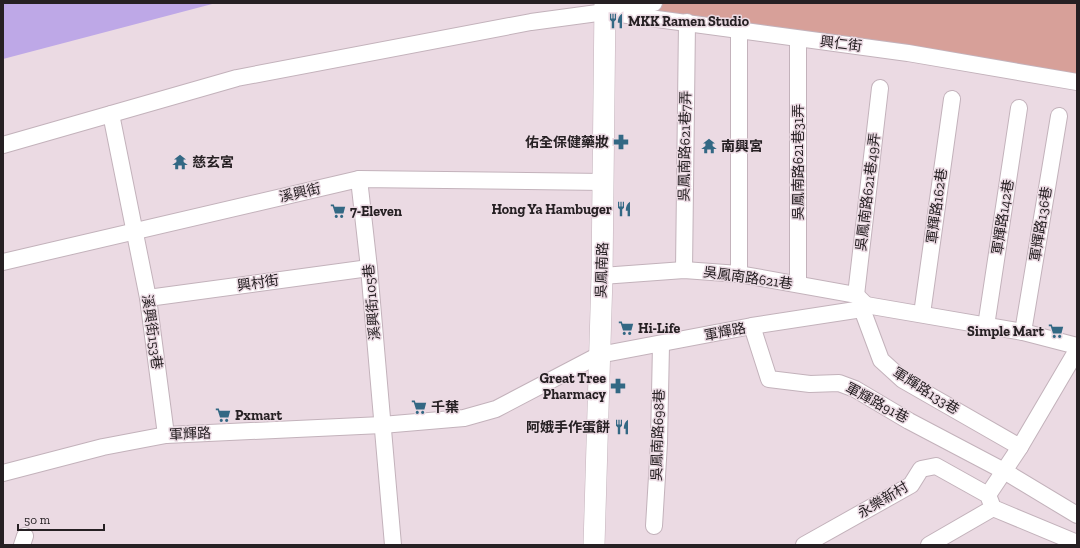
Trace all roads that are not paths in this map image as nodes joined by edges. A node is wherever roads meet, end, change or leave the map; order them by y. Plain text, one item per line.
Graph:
1 (654, 3) edge
2 (605, 8) edge
3 (687, 22) junction
4 (739, 31) junction
5 (798, 39) junction
6 (1077, 82) edge
7 (880, 88) dead end
8 (952, 99) dead end
9 (1019, 108) dead end
10 (111, 114) junction
11 (1059, 116) dead end
12 (3, 145) edge
13 (359, 179) junction
14 (604, 182) junction
15 (135, 230) junction
16 (3, 262) edge
17 (369, 268) junction
18 (684, 270) junction
19 (739, 274) junction
20 (602, 276) junction
21 (798, 284) junction
22 (148, 298) junction
23 (861, 303) junction
24 (922, 314) junction
25 (752, 326) junction
26 (986, 326) junction
27 (1023, 332) junction
28 (661, 345) junction
29 (1077, 346) edge
30 (1077, 350) edge
31 (599, 355) junction
32 (382, 424) junction
33 (166, 435) junction
34 (1020, 447) junction
35 (1004, 471) junction
36 (3, 474) edge
37 (990, 502) junction
38 (1077, 515) edge
39 (654, 526) dead end
40 (594, 536) edge
41 (1077, 544) edge
42 (393, 545) edge
43 (804, 545) edge
44 (929, 545) edge

1 - 2 street
2 - 3 street, 興仁街
2 - 10 street
2 - 14 main road, 吳鳳南路
3 - 4 street, 興仁街
3 - 18 street, 吳鳳南路621巷7弄
4 - 5 street, 興仁街
4 - 19 street
5 - 6 street, 興仁街
5 - 21 street, 吳鳳南路621巷31弄
7 - 23 street, 吳鳳南路621巷49弄
8 - 24 street, 軍輝路162巷
9 - 26 street, 軍輝路142巷
10 - 12 street
10 - 15 street, 溪興街153巷
11 - 27 street, 軍輝路136巷
13 - 14 street, 溪興街
13 - 15 street, 溪興街
13 - 17 street, 溪興街105巷
14 - 20 main road, 吳鳳南路
15 - 16 street, 溪興街
15 - 22 street, 溪興街153巷
17 - 22 street, 興村街
17 - 32 street, 溪興街105巷
18 - 19 street, 吳鳳南路621巷
18 - 20 street, 吳鳳南路621巷
19 - 21 street, 吳鳳南路621巷
20 - 31 main road, 吳鳳南路
21 - 23 street, 吳鳳南路621巷
22 - 33 street, 溪興街153巷
23 - 24 street, 軍輝路
23 - 25 street, 軍輝路
23 - 34 street, 軍輝路133巷
24 - 26 street, 軍輝路
25 - 28 street, 軍輝路
25 - 35 street, 軍輝路91巷
26 - 27 street, 軍輝路
27 - 29 street, 軍輝路
28 - 31 street, 軍輝路
28 - 39 street, 吳鳳南路698巷
30 - 34 street
31 - 32 street, 軍輝路
31 - 40 main road, 吳鳳南路
32 - 33 street, 軍輝路
32 - 42 street
33 - 36 street, 軍輝路
34 - 35 street
35 - 37 street
35 - 38 street, 軍輝路91巷
37 - 41 street, 永樂新村
37 - 43 street, 永樂新村
37 - 44 street

